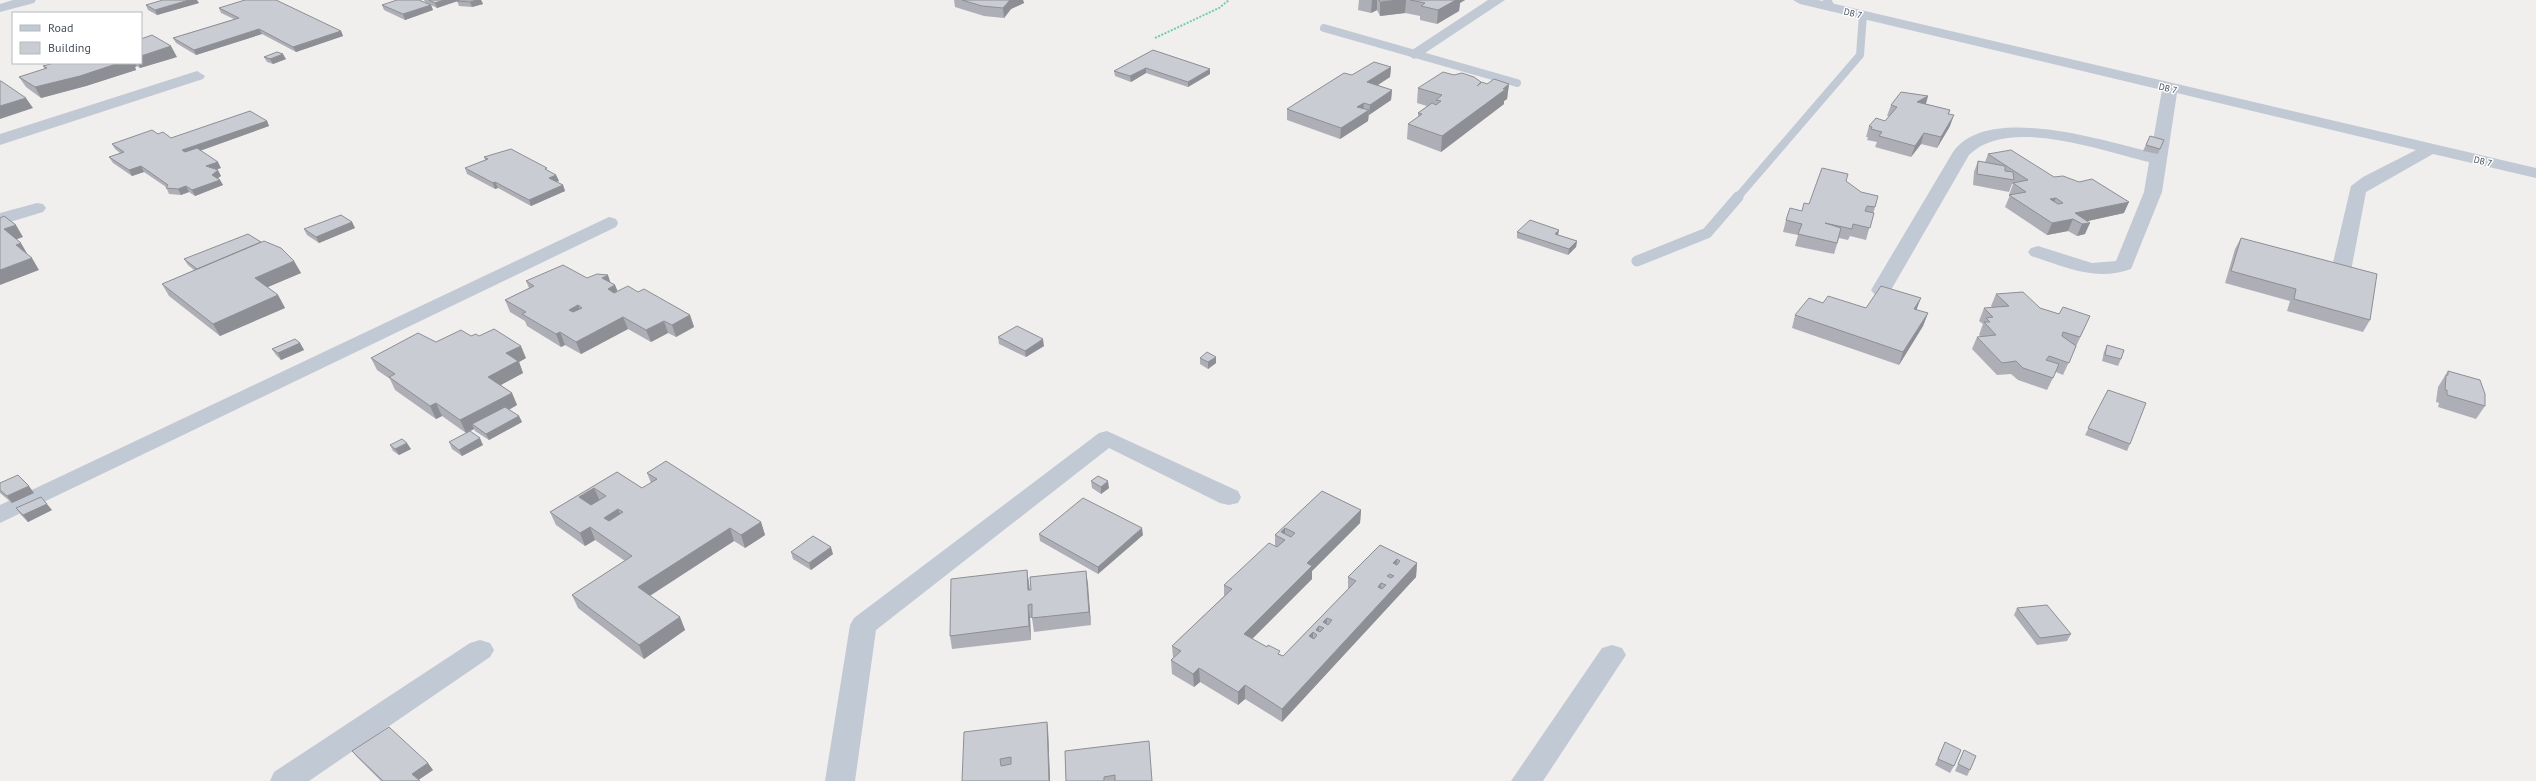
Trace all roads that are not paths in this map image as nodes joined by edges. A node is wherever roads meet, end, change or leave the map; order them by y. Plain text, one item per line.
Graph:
1 (29, 0) edge
2 (1498, 0) edge
3 (1800, 0) edge
4 (1829, 4) edge
5 (0, 8) edge
6 (1863, 15) junction
7 (1324, 28) dead end
8 (1414, 54) junction
9 (197, 76) dead end
10 (1517, 83) dead end
11 (2170, 88) junction
12 (0, 140) edge
13 (2430, 149) junction
14 (2158, 158) junction
15 (2536, 174) edge
16 (37, 208) dead end
17 (0, 219) edge
18 (609, 223) dead end
19 (2038, 252) dead end
20 (1637, 261) dead end
21 (2341, 271) edge
22 (1881, 290) edge
23 (1229, 497) dead end
24 (0, 515) edge
25 (480, 650) dead end
26 (1612, 655) dead end
27 (285, 781) edge
28 (840, 781) edge
29 (1526, 781) edge

1 - 5 street
2 - 8 street
3 - 4 street, DB 7
4 - 6 street, DB 7
6 - 11 street, DB 7
6 - 20 lane
7 - 8 lane
8 - 10 lane
9 - 12 street
11 - 13 street, DB 7
11 - 14 street
13 - 15 street, DB 7
13 - 21 street
14 - 19 street
14 - 22 street
16 - 17 street
18 - 24 street
23 - 28 street
25 - 27 street
26 - 29 street

